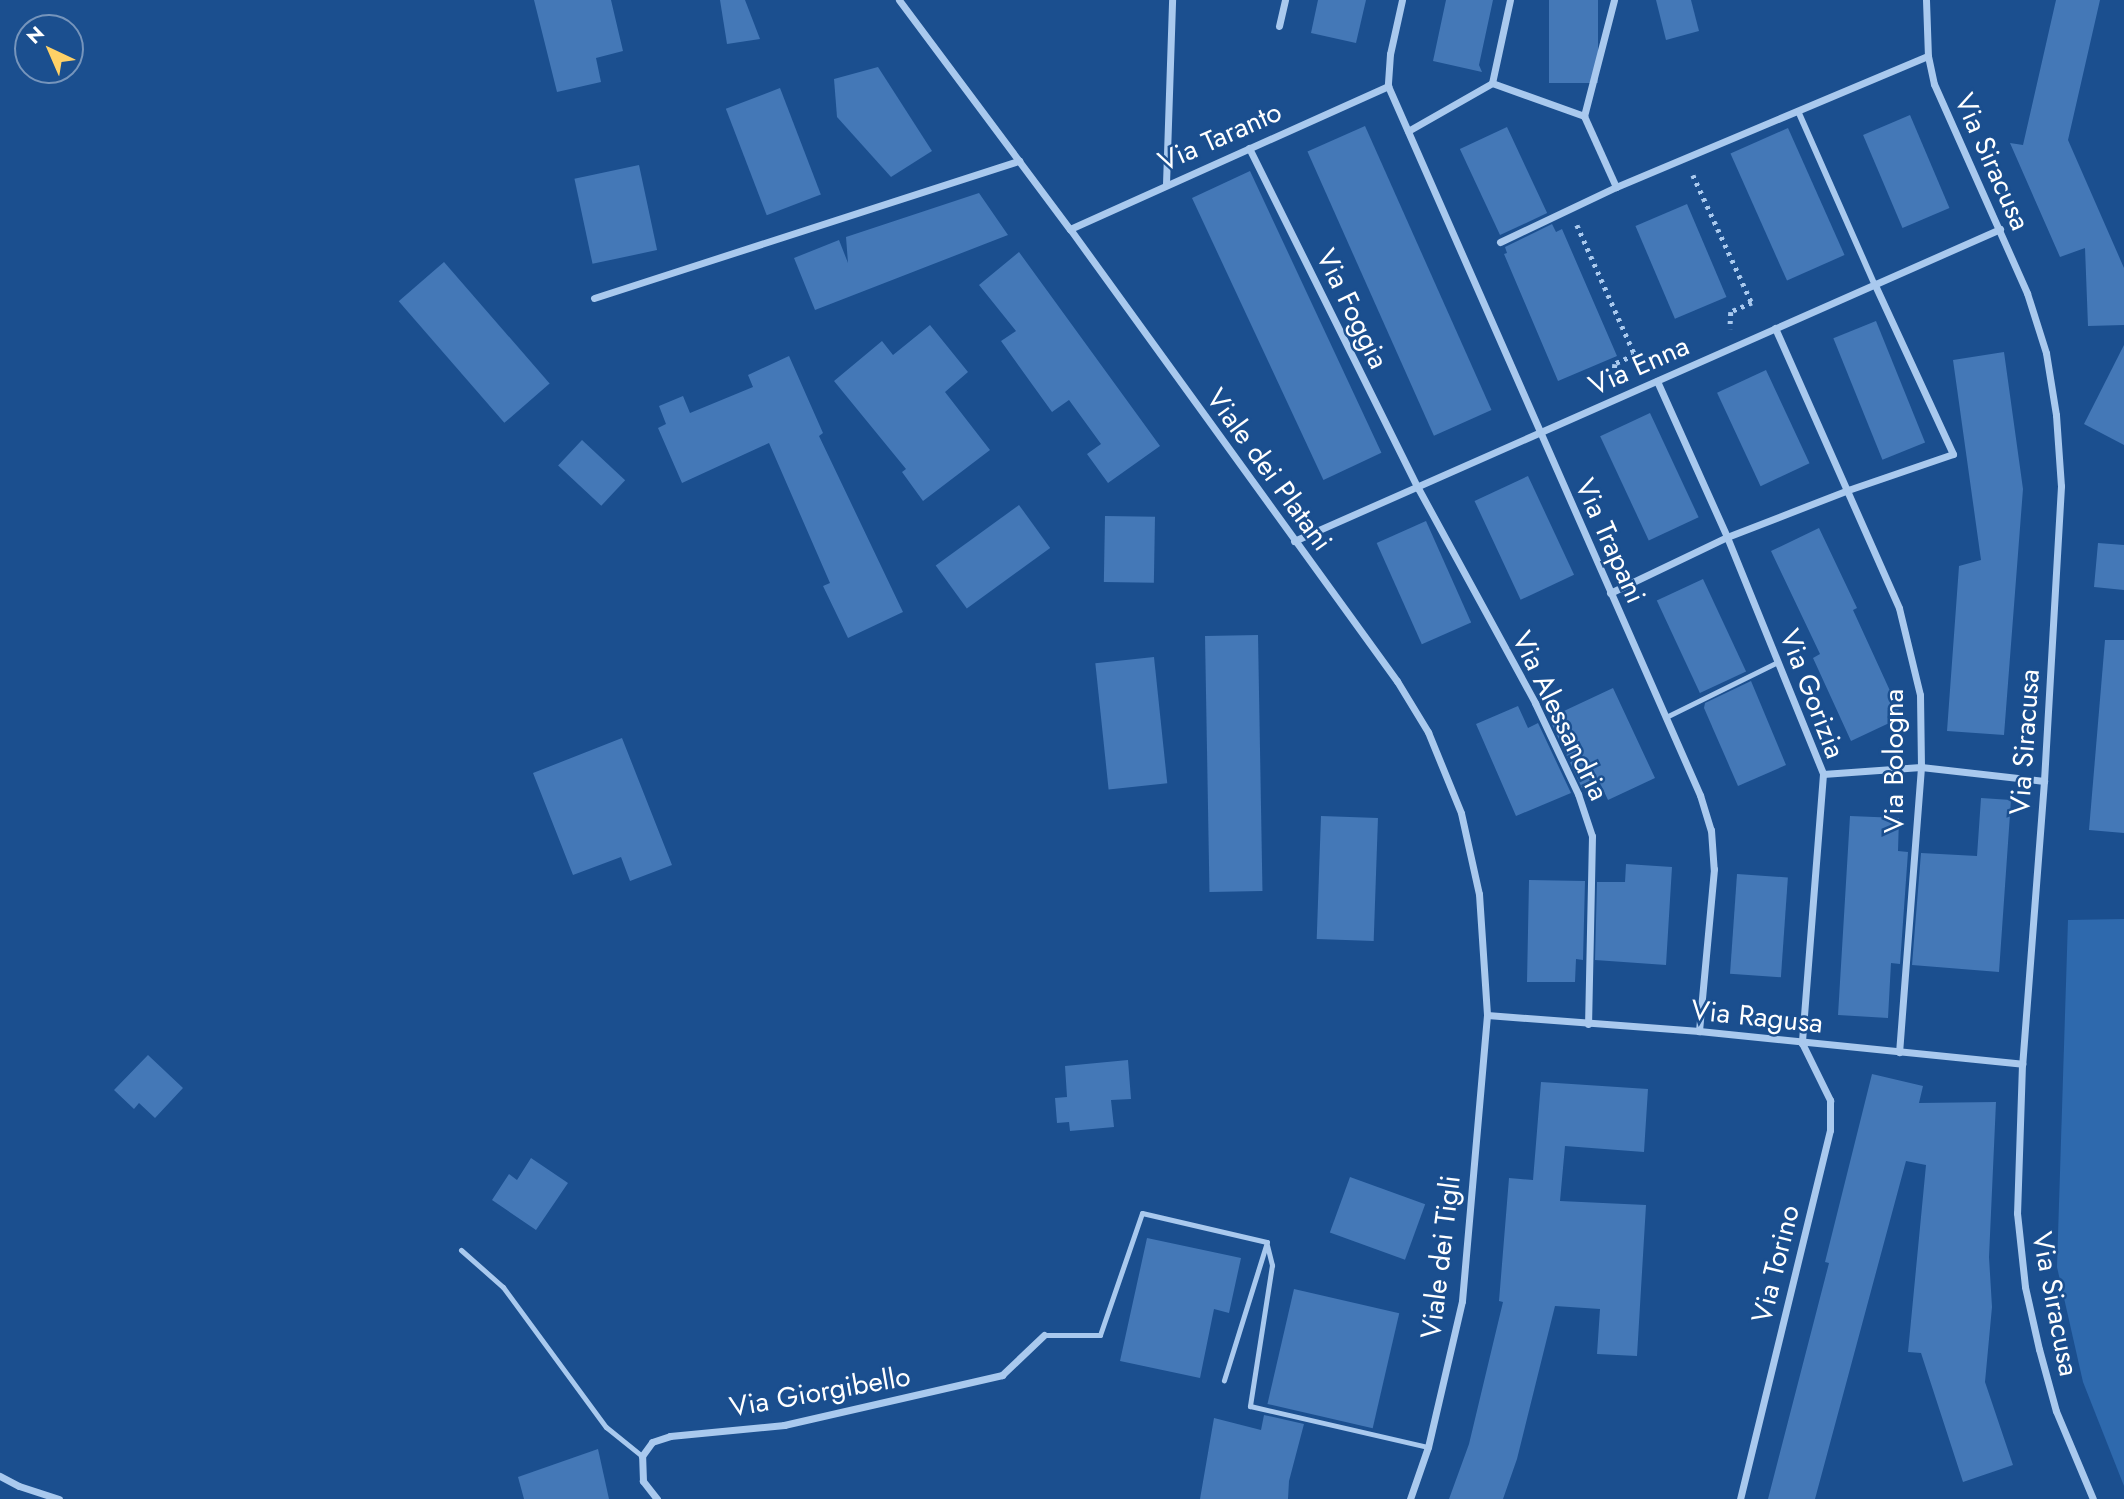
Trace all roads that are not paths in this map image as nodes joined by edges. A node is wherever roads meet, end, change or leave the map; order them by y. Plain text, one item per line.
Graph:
1 (899, 0) edge
2 (1172, 0) edge
3 (1285, 0) edge
4 (1402, 0) edge
5 (1510, 0) edge
6 (1614, 0) edge
7 (1926, 0) edge
8 (1279, 26) dead end
9 (1928, 56) junction
10 (1492, 83) junction
11 (1388, 86) junction
12 (1798, 111) junction
13 (1584, 117) junction
14 (1408, 131) junction
15 (1249, 148) junction
16 (1019, 161) junction
17 (1166, 184) junction
18 (1616, 187) junction
19 (1070, 229) junction
20 (2000, 229) junction
21 (1500, 242) dead end
22 (1874, 283) junction
23 (594, 298) dead end
24 (1775, 328) junction
25 (1657, 381) junction
26 (1539, 434) junction
27 (1418, 488) junction
28 (1848, 490) junction
29 (1727, 537) junction
30 (1294, 541) junction
31 (1610, 593) junction
32 (1778, 662) junction
33 (1665, 717) junction
34 (1921, 767) junction
35 (1823, 774) junction
36 (2044, 781) junction
37 (1487, 1015) junction
38 (1588, 1024) junction
39 (1699, 1031) junction
40 (1802, 1043) junction
41 (1899, 1052) junction
42 (2022, 1064) junction
43 (1267, 1242) junction
44 (461, 1250) dead end
45 (1044, 1335) joint
46 (1224, 1380) dead end
47 (1428, 1447) junction
48 (642, 1456) junction
49 (0, 1476) edge
50 (59, 1499) edge
51 (657, 1499) edge
52 (1410, 1499) edge
53 (1740, 1499) edge
54 (2093, 1499) edge

1 - 16 street, Viale dei Platani
2 - 17 street
3 - 8 street
4 - 11 street
5 - 10 street
6 - 13 street
7 - 9 street, Via Siracusa
9 - 12 street
9 - 20 street, Via Siracusa
10 - 13 street
10 - 14 street
11 - 14 street, Via Trapani
11 - 15 street, Via Taranto
12 - 18 street
12 - 22 street
13 - 18 street
14 - 26 street, Via Trapani
15 - 17 street, Via Taranto
15 - 27 street, Via Foggia
16 - 19 street, Viale dei Platani
16 - 23 street
17 - 19 street, Via Taranto
18 - 21 street
19 - 30 street, Viale dei Platani
20 - 22 street, Via Enna
20 - 36 street, Via Siracusa
22 - 24 street, Via Enna
22 - 28 street
24 - 25 street, Via Enna
24 - 28 street, Via Bologna
25 - 26 street, Via Enna
25 - 29 street, Via Gorizia
26 - 27 street, Via Enna
26 - 31 street, Via Trapani
27 - 30 street, Via Enna
27 - 38 street, Via Alessandria
28 - 29 street
28 - 34 street, Via Bologna
29 - 31 street
29 - 32 street, Via Gorizia
30 - 37 street, Viale dei Platani
31 - 33 street, Via Trapani
32 - 33 lane
32 - 35 street, Via Gorizia
33 - 39 street, Via Trapani
34 - 35 street
34 - 36 street
34 - 41 street, Via Bologna
35 - 40 street, Via Gorizia
36 - 42 street, Via Siracusa
37 - 38 street, Via Ragusa
37 - 47 street, Viale dei Tigli
38 - 39 street, Via Ragusa
39 - 40 street, Via Ragusa
40 - 41 street, Via Ragusa
40 - 53 street, Via Torino
41 - 42 street, Via Ragusa
42 - 54 street, Via Siracusa
43 - 45 lane
43 - 46 lane
43 - 47 lane
44 - 48 lane
45 - 48 street, Via Giorgibello
47 - 52 street, Viale dei Tigli
48 - 51 street
49 - 50 street

